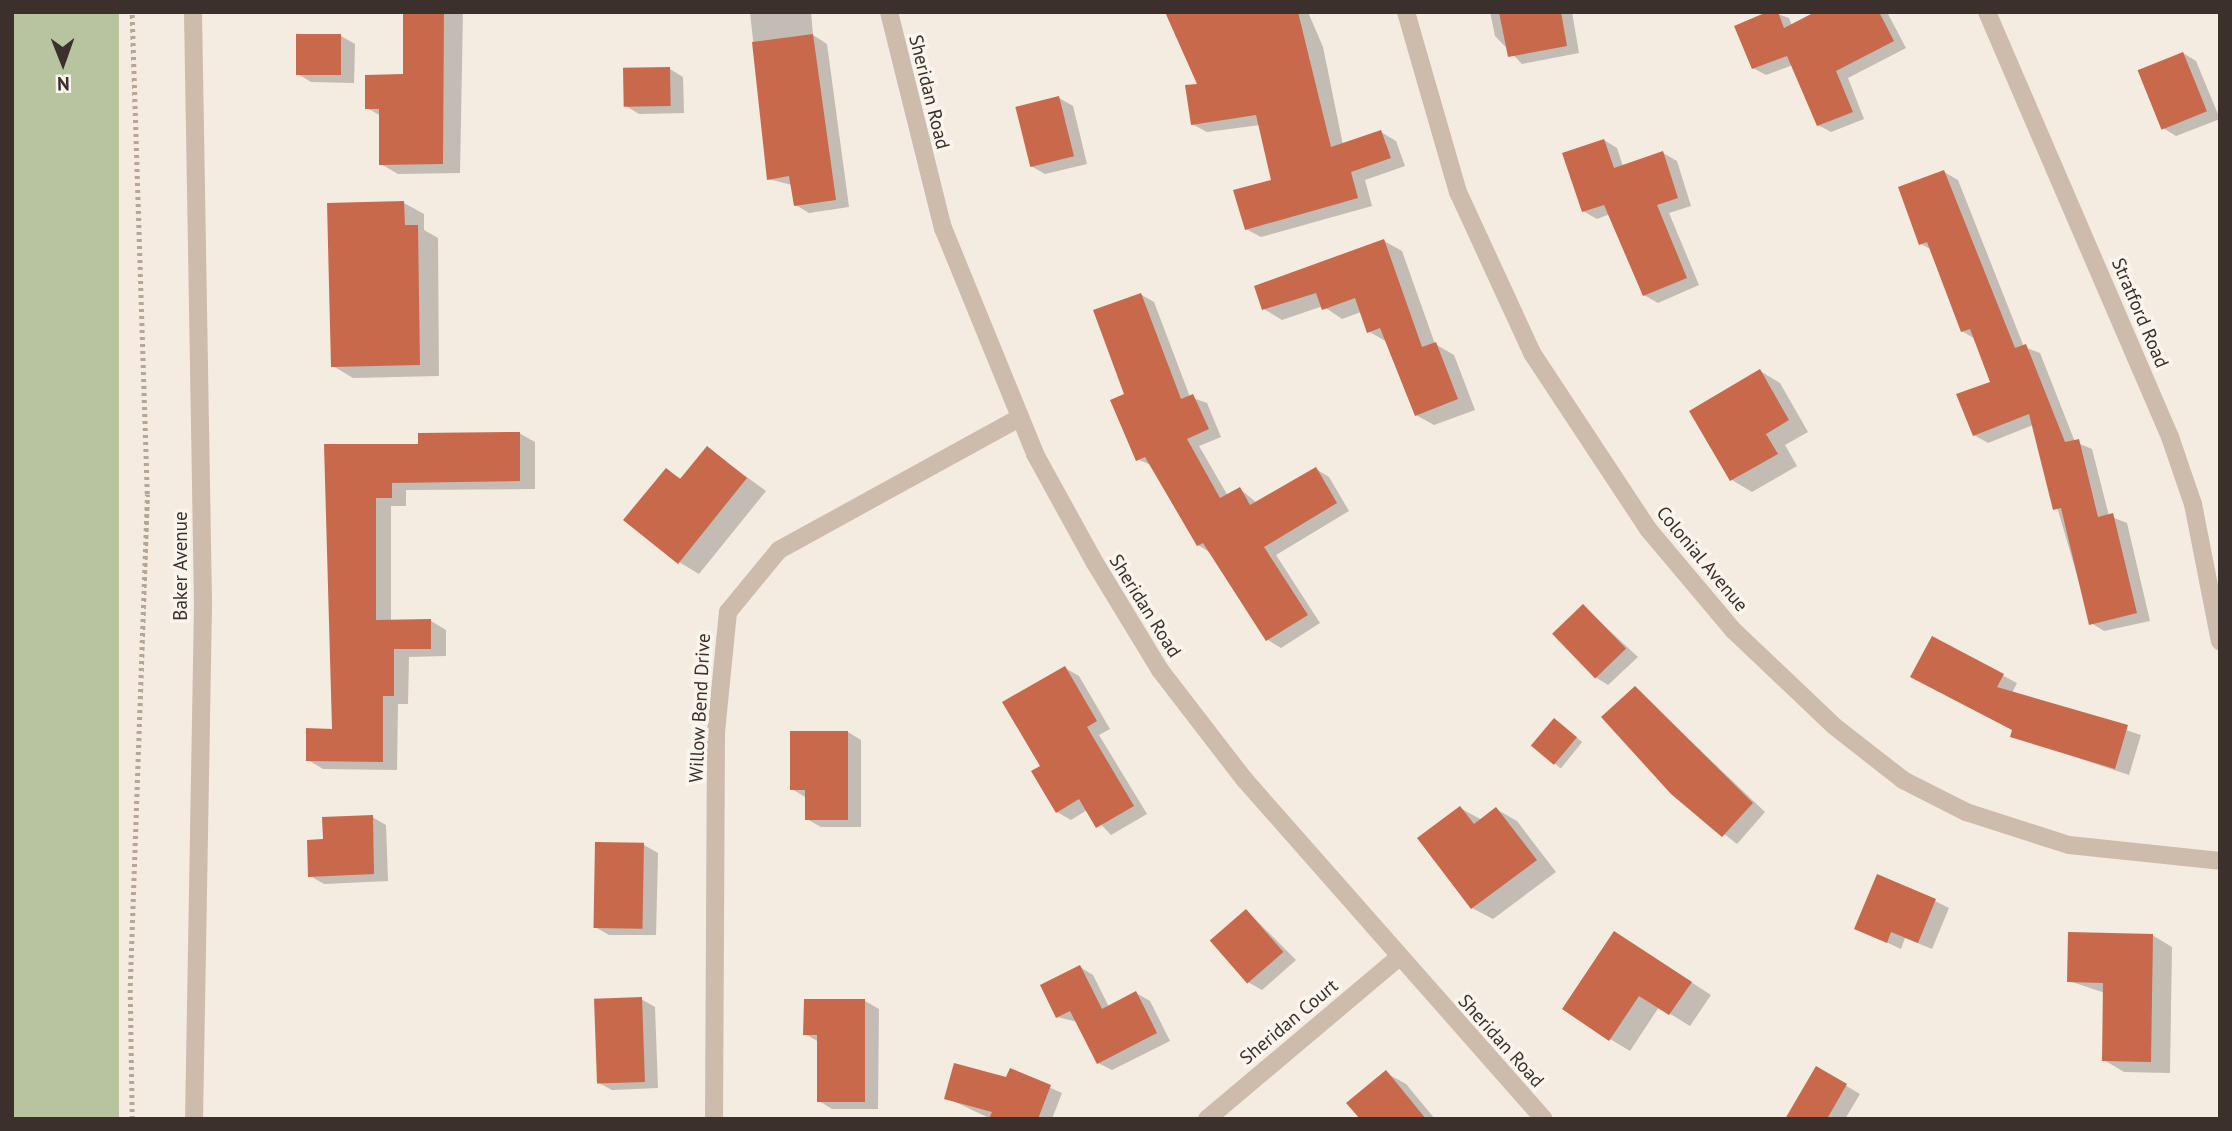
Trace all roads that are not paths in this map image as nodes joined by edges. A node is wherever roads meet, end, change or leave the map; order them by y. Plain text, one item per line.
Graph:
1 (193, 12) edge
2 (889, 12) edge
3 (1406, 12) edge
4 (1987, 12) edge
5 (1019, 418) junction
6 (2220, 641) edge
7 (2220, 861) edge
8 (1398, 958) junction
9 (194, 1119) edge
10 (714, 1119) edge
11 (1207, 1119) edge
12 (1544, 1119) edge

1 - 9 street, Baker Avenue
2 - 5 street, Sheridan Road
3 - 7 street, Colonial Avenue
4 - 6 street, Stratford Road
5 - 8 street, Sheridan Road
5 - 10 street, Willow Bend Drive
8 - 11 street, Sheridan Court
8 - 12 street, Sheridan Road

